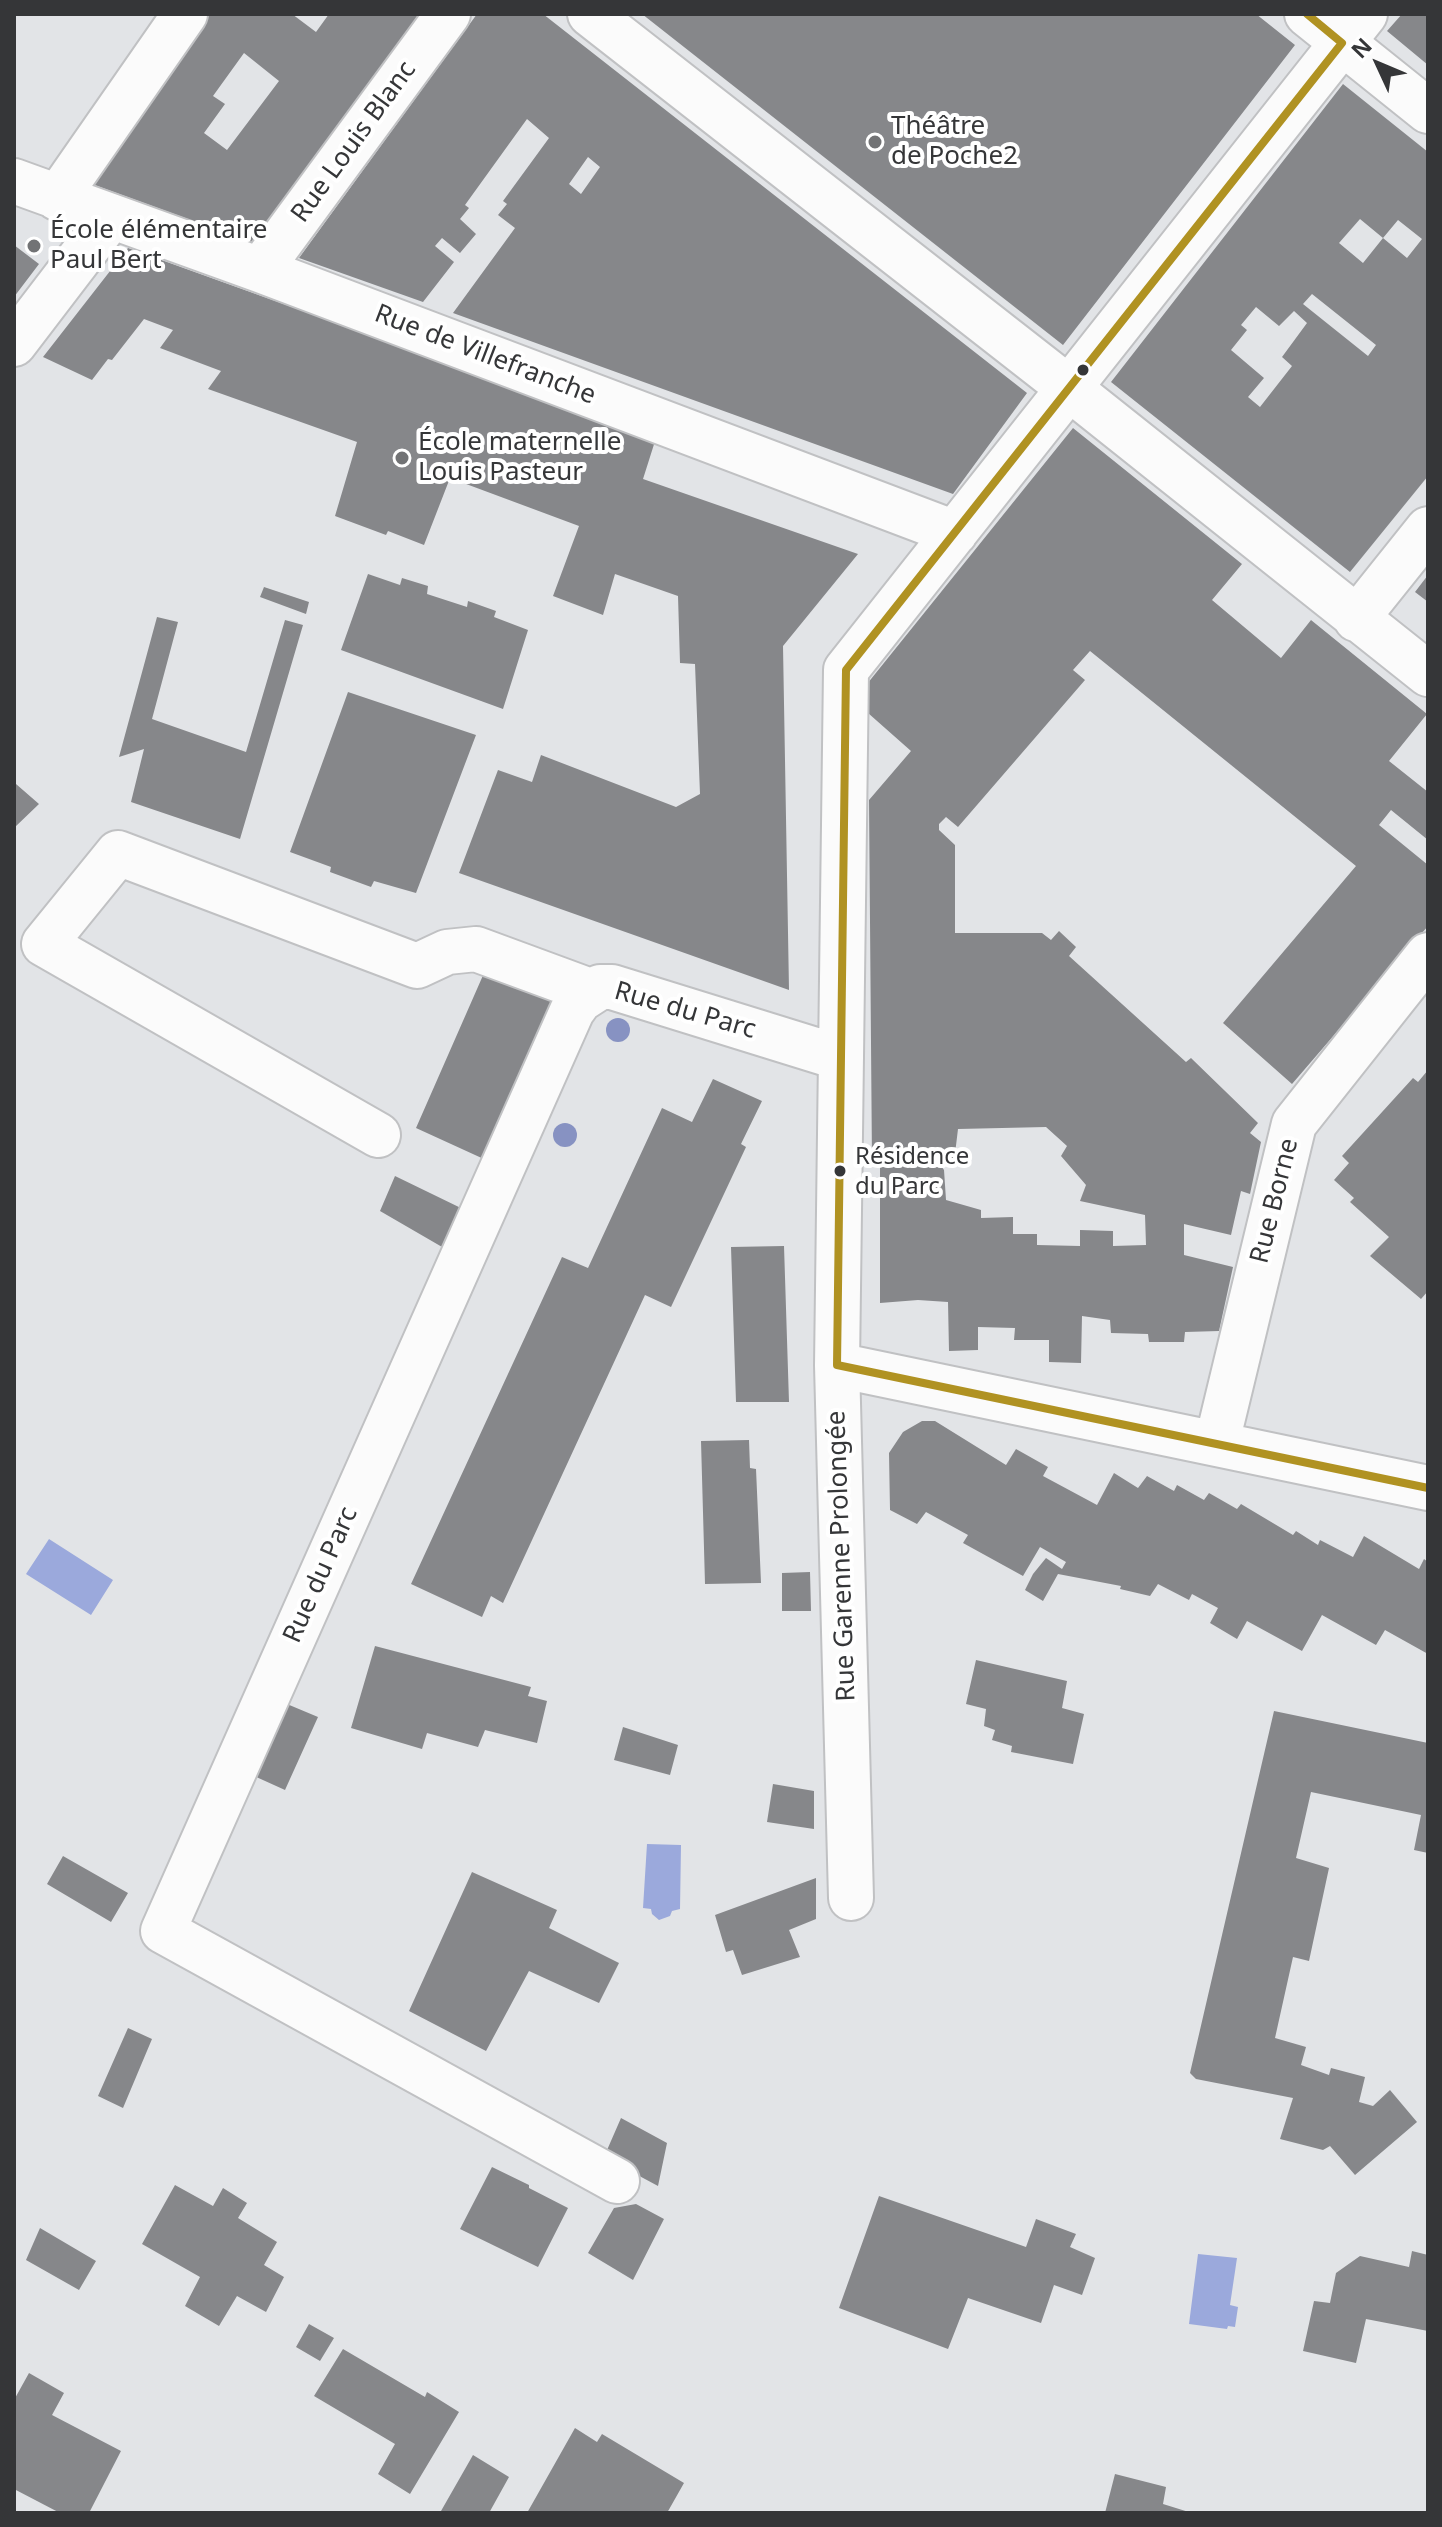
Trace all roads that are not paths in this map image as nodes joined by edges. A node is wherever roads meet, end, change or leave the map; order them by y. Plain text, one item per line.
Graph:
1 (185, 14) edge
2 (448, 14) edge
3 (590, 14) edge
4 (1307, 14) edge
5 (1353, 28) edge
6 (1428, 111) edge
7 (14, 181) edge
8 (57, 198) junction
9 (111, 217) junction
10 (260, 270) junction
11 (14, 344) edge
12 (1070, 389) junction
13 (1428, 529) edge
14 (955, 533) junction
15 (1356, 619) junction
16 (1428, 674) edge
17 (1428, 955) edge
18 (590, 991) junction
19 (841, 1058) junction
20 (378, 1135) dead end
21 (837, 1365) junction
22 (1217, 1442) junction
23 (1428, 1488) edge
24 (851, 1898) dead end
25 (617, 2181) dead end

1 - 8 street
2 - 10 street, Rue Louis Blanc
3 - 12 street
4 - 5 street
5 - 6 street
5 - 12 street, Rue Garenne Prolongée
7 - 8 street, Rue de Villefranche
8 - 9 street, Rue de Villefranche
9 - 10 street, Rue de Villefranche
9 - 11 street
10 - 14 street, Rue de Villefranche
12 - 14 street, Rue Garenne Prolongée
12 - 15 street
13 - 15 street
14 - 19 street, Rue Garenne Prolongée
15 - 16 street
17 - 22 street, Rue Borne
18 - 19 street, Rue du Parc
18 - 20 street
18 - 25 street, Rue du Parc
19 - 21 street, Rue Garenne Prolongée
21 - 22 street
21 - 24 street, Rue Garenne Prolongée
22 - 23 street

